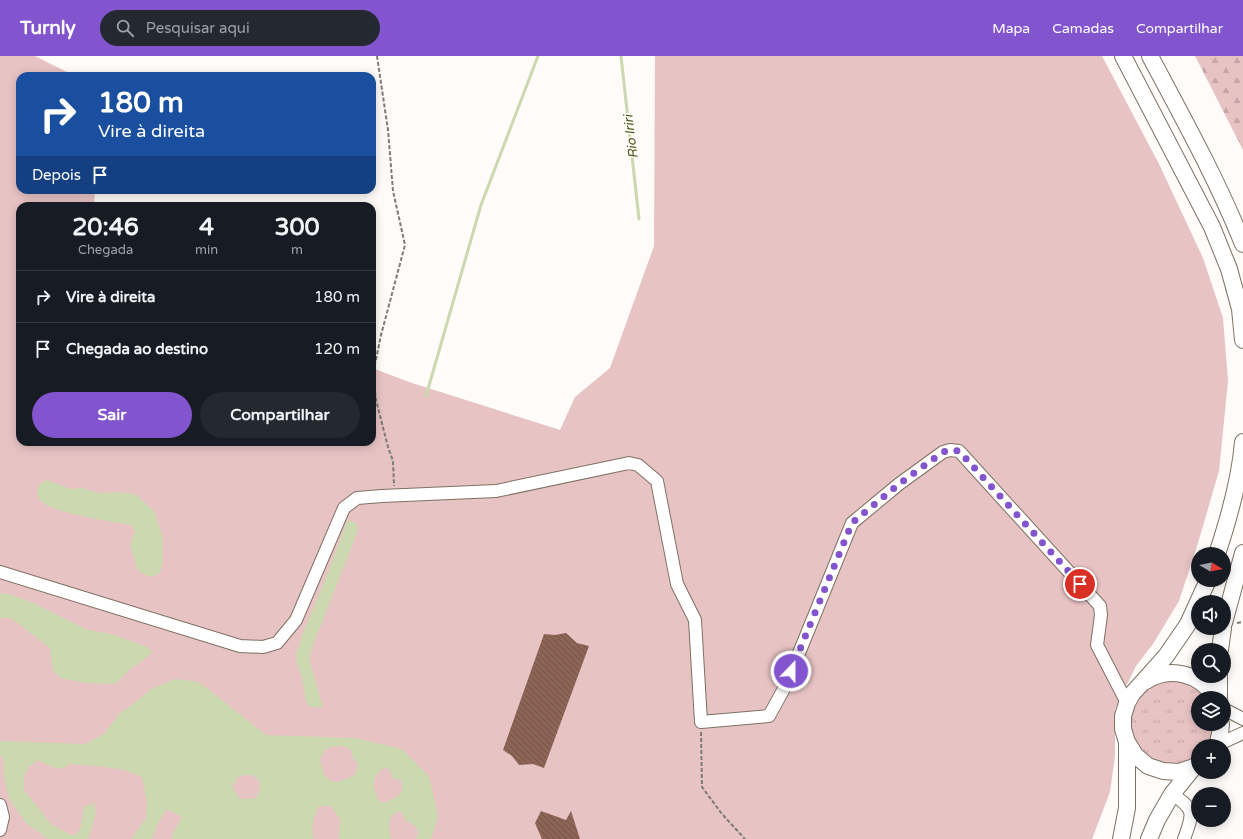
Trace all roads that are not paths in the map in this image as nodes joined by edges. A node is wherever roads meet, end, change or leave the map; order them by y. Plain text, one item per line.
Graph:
1 (1123, 56) edge
2 (1150, 56) edge
3 (1243, 244) edge
4 (1243, 340) edge
5 (1243, 442) edge
6 (1219, 547) edge
7 (1243, 553) edge
8 (0, 572) edge
9 (1205, 587) edge
10 (1231, 597) edge
11 (1139, 685) junction
12 (1210, 691) edge
13 (1126, 703) junction
14 (1231, 712) edge
15 (1243, 719) edge
16 (1243, 733) edge
17 (1231, 739) edge
18 (1127, 742) junction
19 (1191, 768) edge
20 (1191, 772) edge
21 (1172, 794) junction
22 (0, 805) edge
23 (0, 830) edge
24 (1120, 835) edge
25 (1149, 839) edge
26 (1184, 839) edge

1 - 4 main road
2 - 3 main road
5 - 6 main road
7 - 10 main road
8 - 13 street
9 - 11 main road
11 - 12 main road
11 - 13 main road
13 - 18 main road
14 - 15 street
16 - 17 street
18 - 19 main road
18 - 24 main road
20 - 21 main road
21 - 25 main road
21 - 26 street
22 - 23 street

